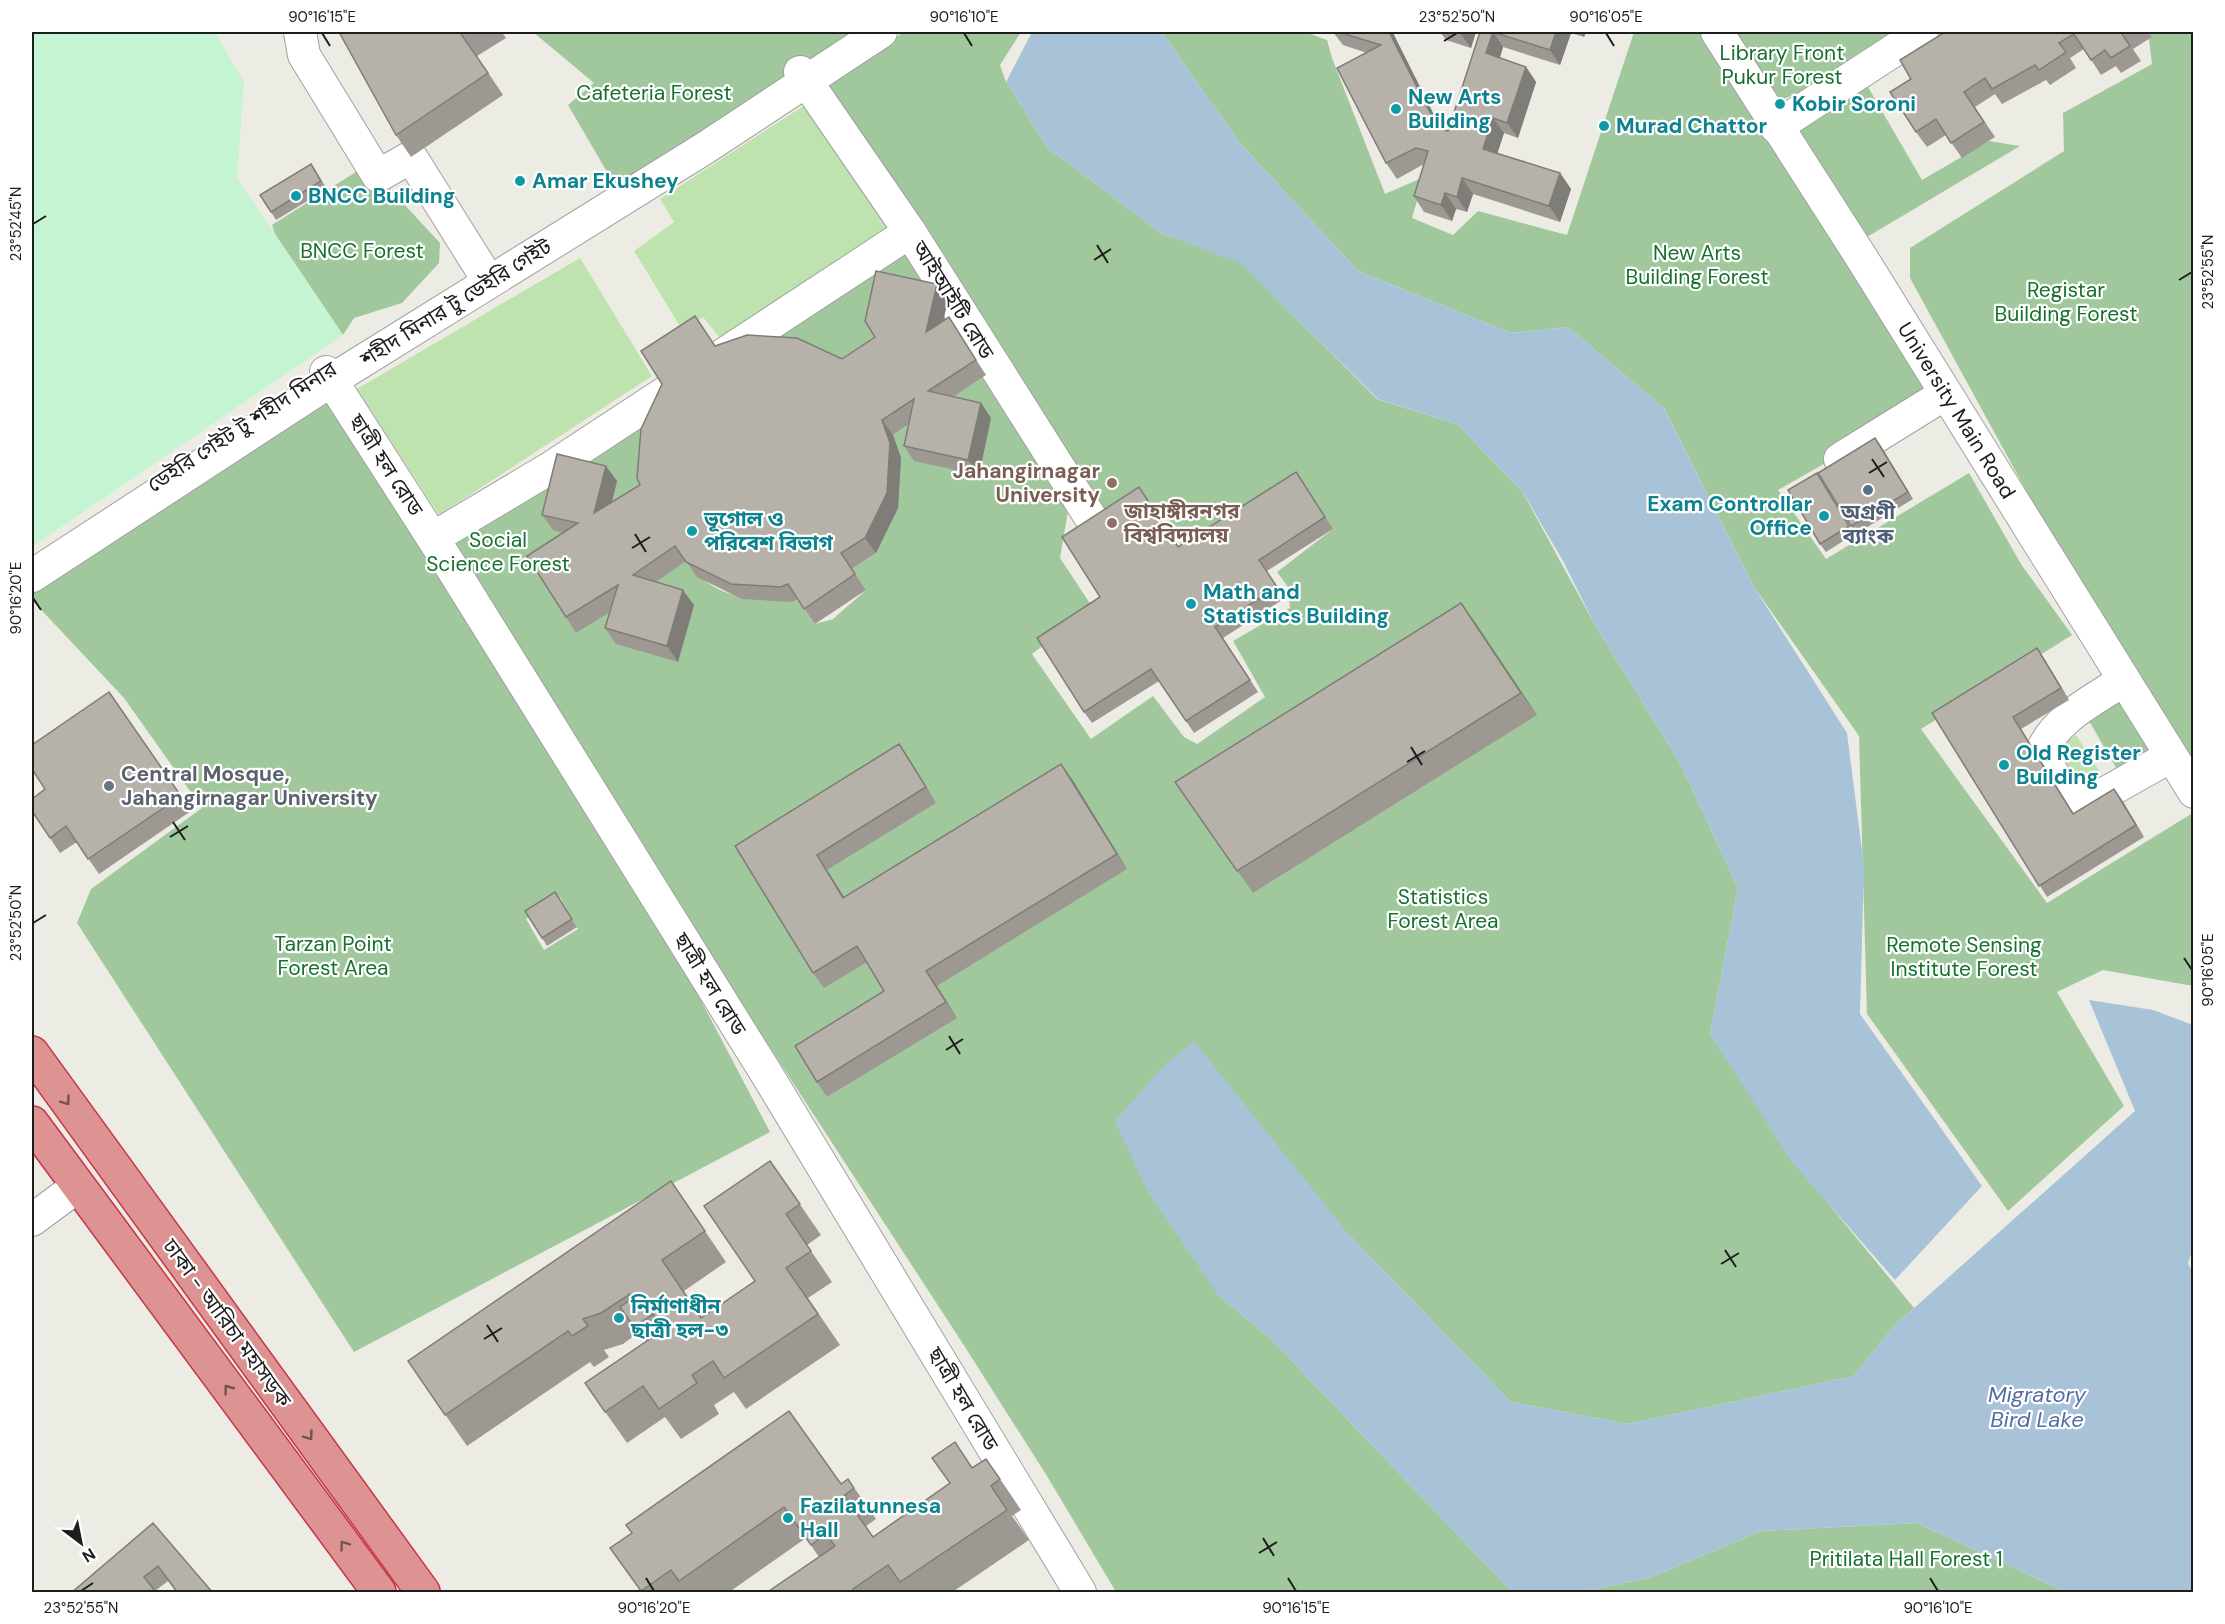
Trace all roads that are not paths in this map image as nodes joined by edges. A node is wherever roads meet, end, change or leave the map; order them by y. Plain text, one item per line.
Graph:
1 (300, 32) edge
2 (864, 32) edge
3 (881, 32) edge
4 (1717, 32) edge
5 (1922, 32) edge
6 (803, 76) junction
7 (1776, 127) junction
8 (910, 232) junction
9 (485, 278) junction
10 (329, 376) junction
11 (1945, 394) junction
12 (1840, 459) edge
13 (1094, 523) edge
14 (433, 538) junction
15 (32, 563) edge
16 (32, 576) edge
17 (2124, 680) junction
18 (2171, 756) junction
19 (2193, 792) edge
20 (32, 1053) edge
21 (32, 1123) edge
22 (78, 1186) junction
23 (139, 1202) junction
24 (32, 1220) edge
25 (106, 1224) junction
26 (379, 1593) edge
27 (423, 1593) edge
28 (1080, 1593) edge

1 - 9 street
2 - 6 street
3 - 6 street, শহীদ মিনার টু ডেইরি গেইট
4 - 7 street, University Main Road
5 - 7 street
6 - 8 street, আইআইটি রোড
6 - 9 street
6 - 9 street, শহীদ মিনার টু ডেইরি গেইট
7 - 11 street, University Main Road
8 - 13 street, আইআইটি রোড
8 - 14 street
9 - 10 street, ডেইরি গেইট টু শহীদ মিনার
10 - 14 street, ছাত্রী হল রোড
10 - 15 street, ডেইরি গেইট টু শহীদ মিনার
10 - 16 street
11 - 12 street
11 - 17 street, University Main Road
14 - 28 street, ছাত্রী হল রোড
17 - 18 street, University Main Road
17 - 18 street
18 - 19 street, University Main Road
20 -> 23 highway, ঢাকা - আরিচা মহাসড়ক
21 - 22 highway, ঢাকা - আরিচা মহাসড়ক
22 - 24 street
22 - 25 highway, ঢাকা - আরিচা মহাসড়ক
23 - 25 highway
23 -> 27 highway, ঢাকা - আরিচা মহাসড়ক
26 -> 25 highway, ঢাকা - আরিচা মহাসড়ক

